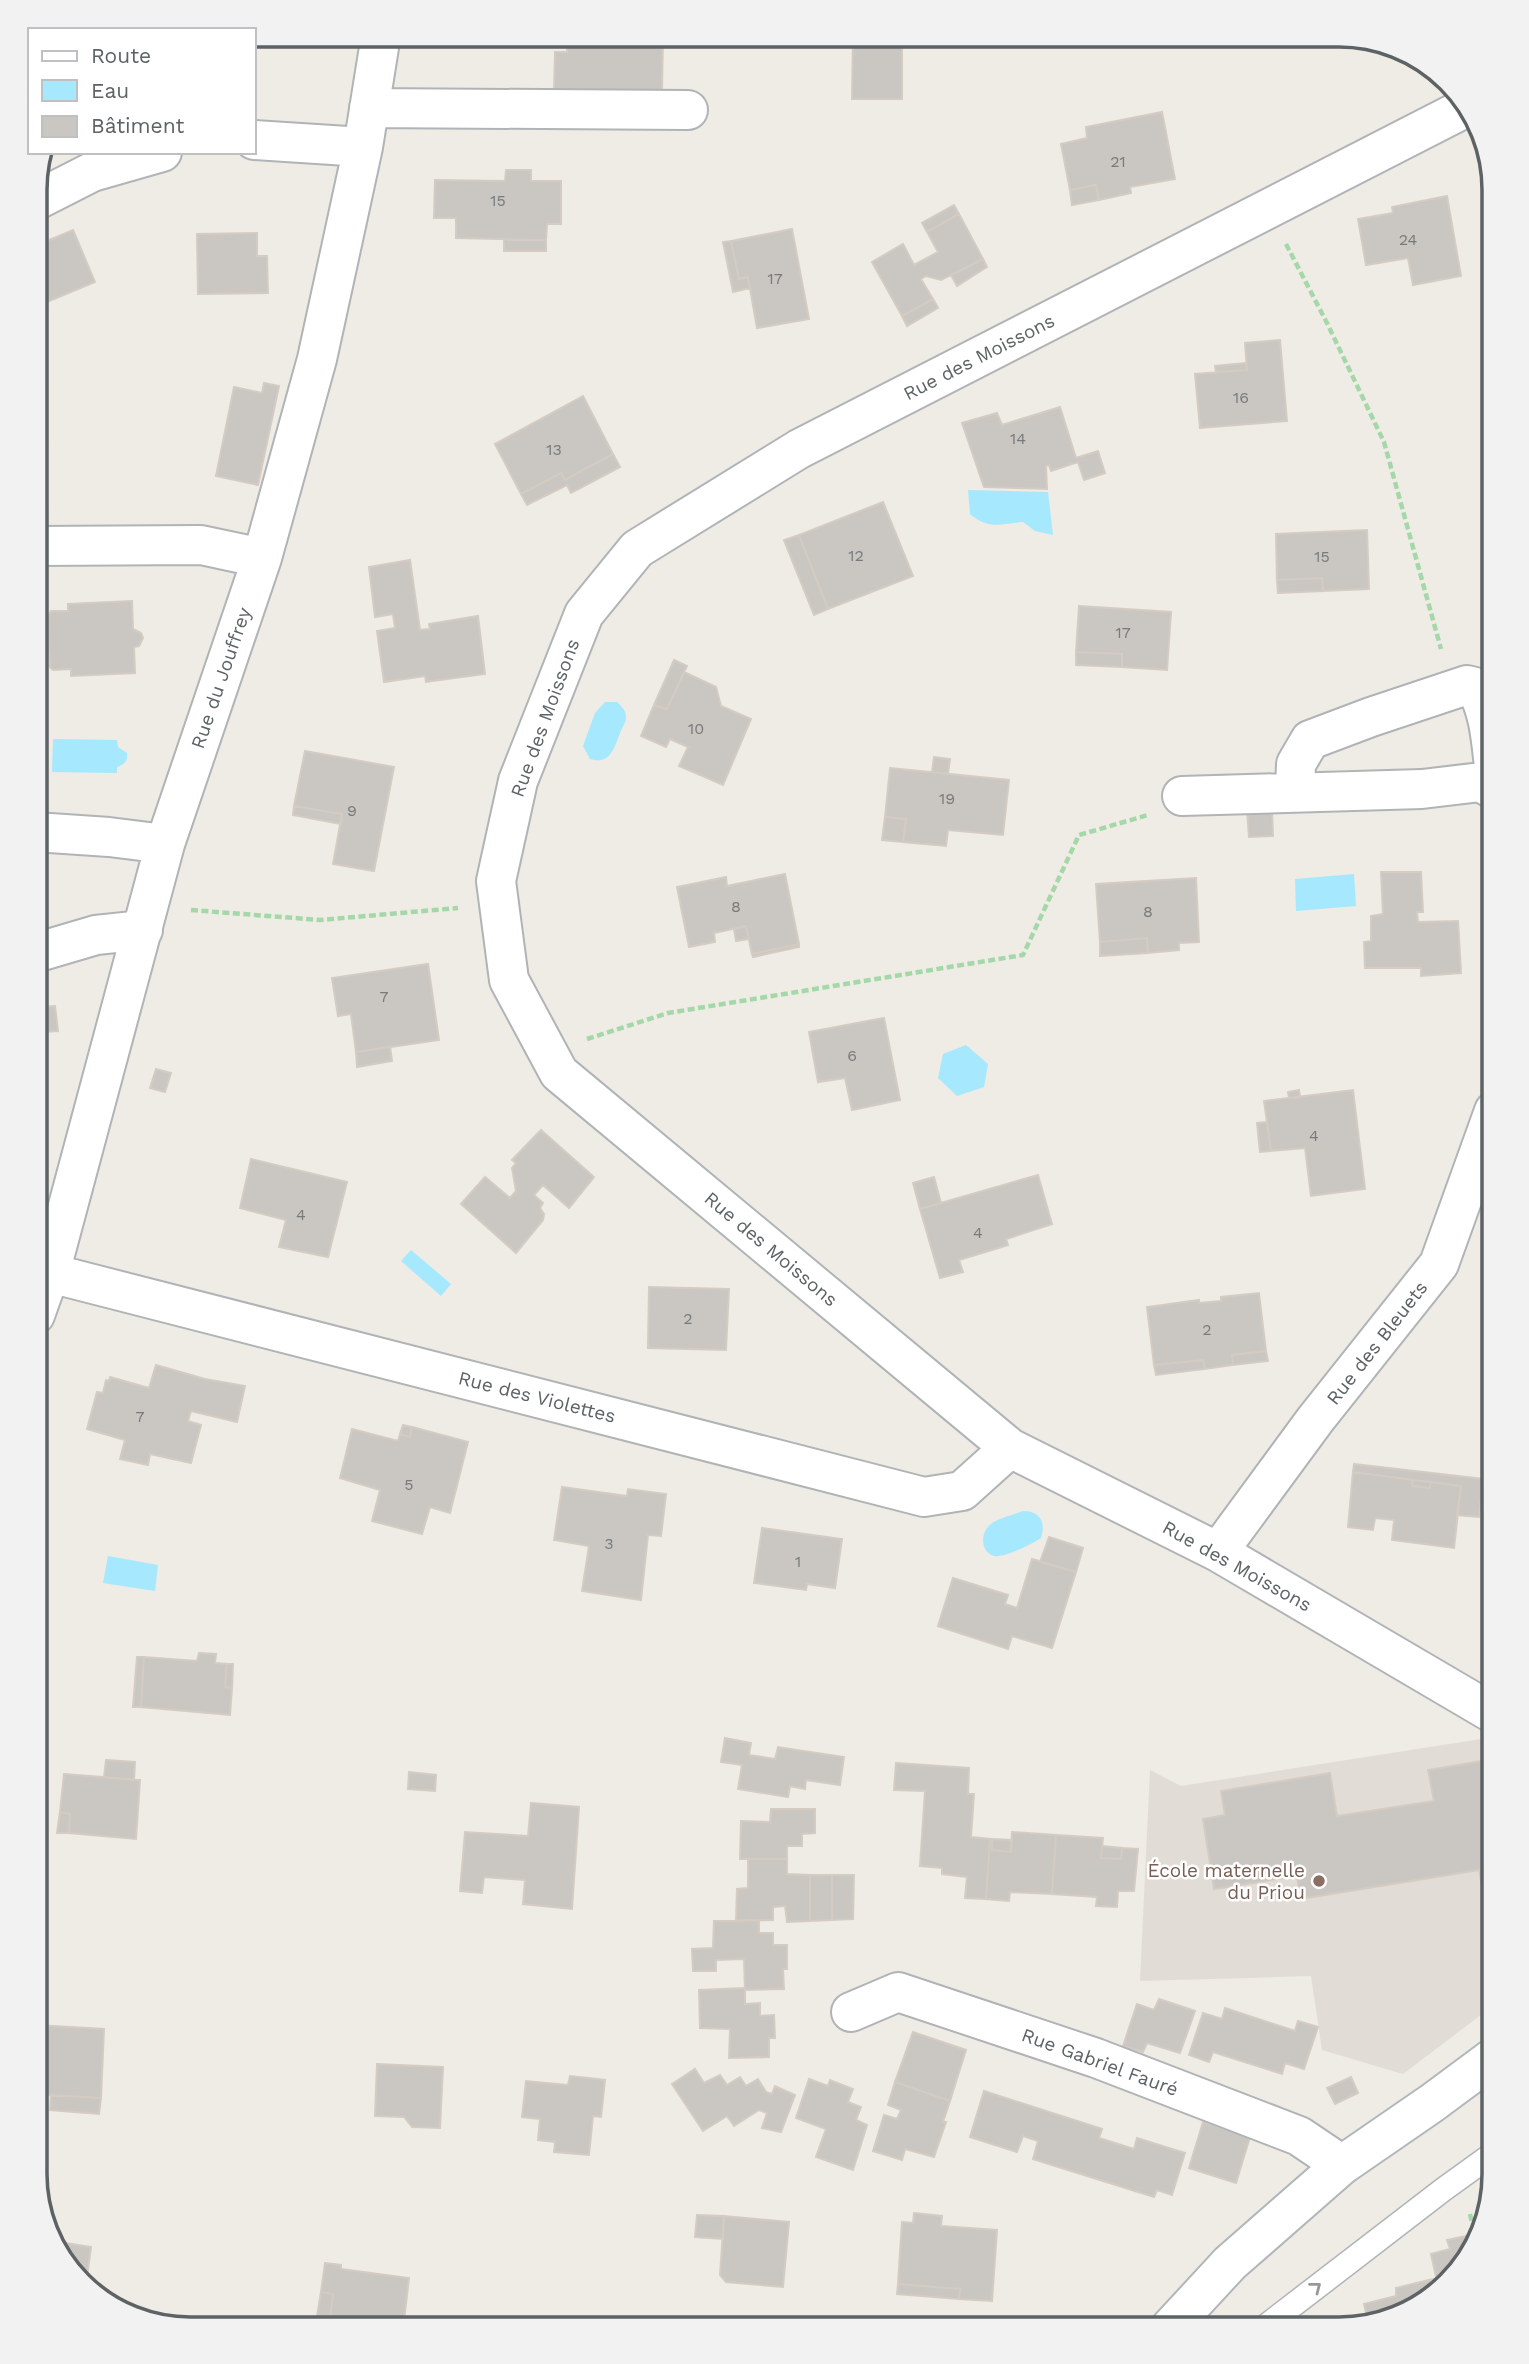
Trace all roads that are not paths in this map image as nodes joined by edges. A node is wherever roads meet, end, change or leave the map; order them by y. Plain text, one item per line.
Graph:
1 (379, 47) edge
2 (369, 108) junction
3 (688, 110) dead end
4 (1458, 112) edge
5 (256, 140) edge
6 (363, 147) junction
7 (155, 154) edge
8 (48, 194) edge
9 (48, 546) edge
10 (262, 558) junction
11 (1482, 701) edge
12 (1482, 783) edge
13 (1295, 792) junction
14 (1169, 804) road end
15 (48, 833) edge
16 (164, 844) junction
17 (146, 918) junction
18 (48, 949) edge
19 (1482, 1144) edge
20 (50, 1273) junction
21 (47, 1280) edge
22 (1010, 1448) junction
23 (1218, 1552) junction
24 (1482, 1707) edge
25 (851, 2012) dead end
26 (1482, 2066) edge
27 (1482, 2162) edge
28 (1342, 2165) junction
29 (1180, 2317) edge
30 (1278, 2317) edge

1 - 2 street, Rue du Jouffrey
2 - 3 street
2 - 6 street, Rue du Jouffrey
4 - 22 street, Rue des Moissons
5 - 6 street
6 - 10 street, Rue du Jouffrey
7 - 8 street
9 - 10 street
10 - 16 street, Rue du Jouffrey
11 - 13 street
12 - 13 street
13 - 14 street
15 - 16 street
16 - 17 street, Rue du Jouffrey
17 - 18 street
17 - 20 street, Rue du Jouffrey
19 - 23 street, Rue des Bleuets
20 - 21 street, Rue du Jouffrey
20 - 22 street, Rue des Violettes
22 - 23 street, Rue des Moissons
23 - 24 street, Rue des Moissons
25 - 28 street, Rue Gabriel Fauré
26 - 28 street
30 -> 27 lane
28 - 29 street

